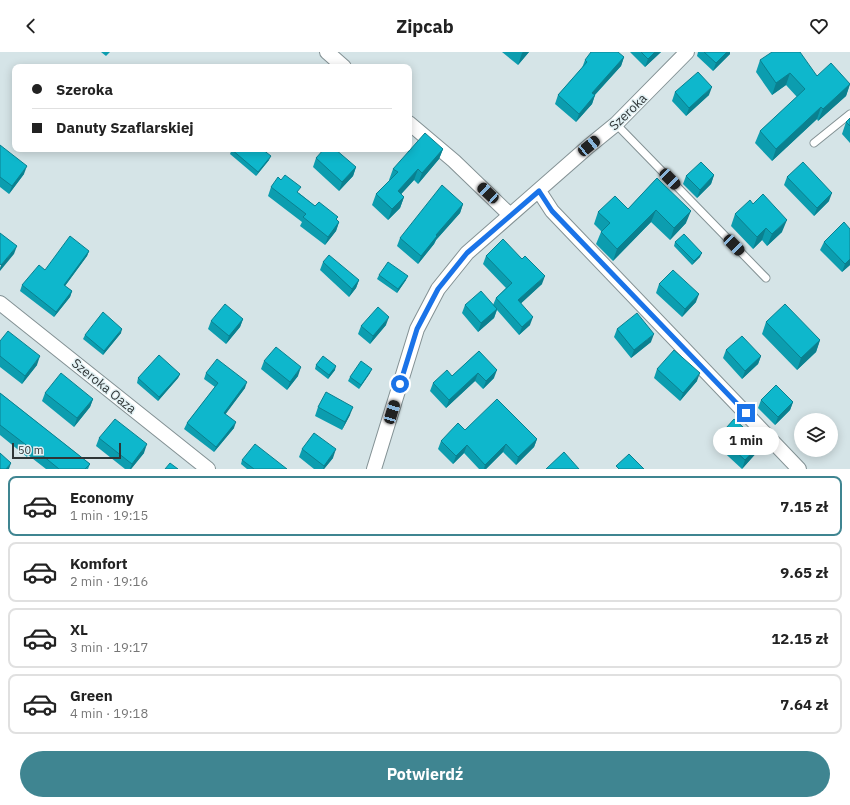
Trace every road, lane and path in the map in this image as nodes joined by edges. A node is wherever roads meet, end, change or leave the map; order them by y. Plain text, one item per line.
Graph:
1 (327, 52) edge
2 (687, 52) edge
3 (341, 64) edge
4 (850, 114) edge
5 (616, 124) junction
6 (412, 126) edge
7 (814, 143) dead end
8 (539, 191) junction
9 (510, 215) junction
10 (766, 278) dead end
11 (0, 303) edge
12 (208, 469) edge
13 (374, 469) edge
14 (799, 469) edge

1 - 3 street
2 - 5 street, Szeroka
4 - 7 lane
5 - 8 street, Szeroka
5 - 10 lane
6 - 9 street
8 - 9 street, Szeroka
8 - 14 street
9 - 13 street, Szeroka
11 - 12 street, Szeroka Oaza

